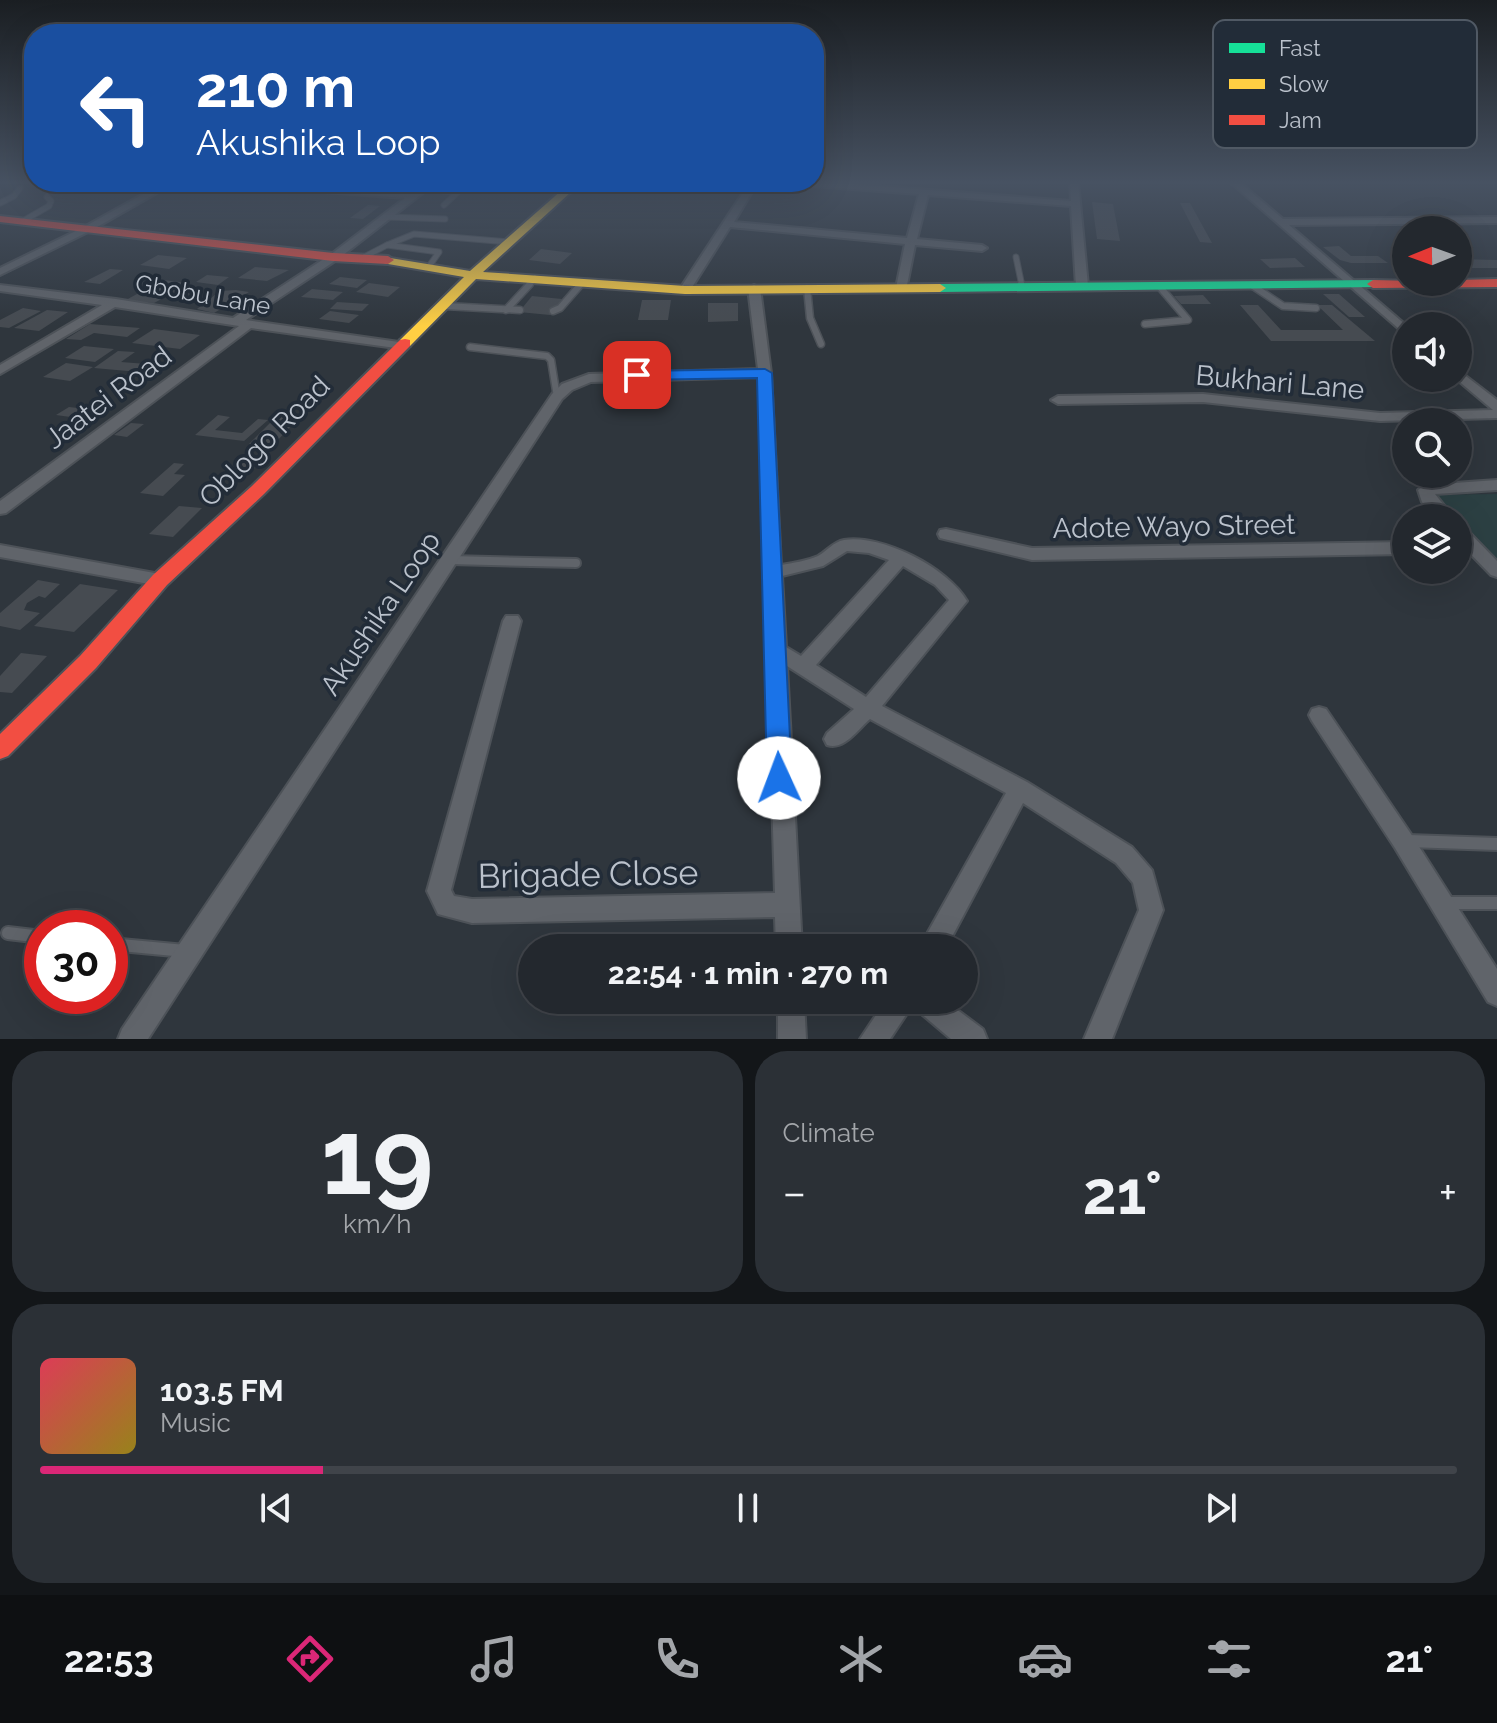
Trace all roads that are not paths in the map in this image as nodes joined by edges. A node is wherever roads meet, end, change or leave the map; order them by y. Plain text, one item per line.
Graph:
1 (86, 229) edge
2 (91, 229) edge
3 (371, 229) edge
4 (523, 229) edge
5 (725, 229) edge
6 (788, 229) edge
7 (914, 229) edge
8 (1079, 229) edge
9 (1289, 229) edge
10 (455, 239) junction
11 (911, 241) junction
12 (509, 242) junction
13 (387, 245) junction
14 (982, 248) dead end
15 (333, 257) junction
16 (364, 257) junction
17 (1016, 257) dead end
18 (434, 259) junction
19 (0, 272) edge
20 (473, 275) junction
21 (535, 278) junction
22 (1497, 283) edge
23 (581, 284) junction
24 (1351, 284) junction
25 (1252, 285) junction
26 (1082, 286) junction
27 (1159, 286) junction
28 (1022, 287) junction
29 (0, 288) edge
30 (754, 288) junction
31 (807, 288) junction
32 (902, 288) junction
33 (685, 290) junction
34 (116, 302) junction
35 (445, 306) junction
36 (1316, 308) dead end
37 (506, 310) junction
38 (520, 310) dead end
39 (553, 311) dead end
40 (1392, 319) edge
41 (241, 324) junction
42 (1145, 324) dead end
43 (821, 344) dead end
44 (399, 346) junction
45 (470, 347) dead end
46 (0, 370) edge
47 (765, 373) junction
48 (1472, 386) edge
49 (557, 397) junction
50 (1058, 400) dead end
51 (1497, 407) edge
52 (1497, 414) edge
53 (1497, 485) edge
54 (1433, 504) edge
55 (0, 509) edge
56 (946, 534) dead end
57 (1392, 548) edge
58 (0, 551) edge
59 (1472, 552) edge
60 (900, 559) junction
61 (449, 560) junction
62 (576, 563) dead end
63 (1497, 571) edge
64 (774, 572) junction
65 (160, 580) junction
66 (512, 621) dead end
67 (776, 650) junction
68 (803, 667) junction
69 (868, 708) junction
70 (1319, 715) dead end
71 (834, 739) dead end
72 (0, 749) edge
73 (1019, 789) junction
74 (1403, 841) junction
75 (1497, 844) edge
76 (1443, 903) junction
77 (1497, 903) edge
78 (787, 905) junction
79 (8, 933) dead end
80 (788, 934) edge
81 (940, 934) edge
82 (24, 935) edge
83 (128, 946) edge
84 (189, 952) junction
85 (1497, 993) edge
86 (791, 1014) edge
87 (892, 1014) edge
88 (941, 1014) edge
89 (132, 1039) edge
90 (792, 1039) edge
91 (874, 1039) edge
92 (973, 1039) edge
93 (1098, 1039) edge

1 - 19 street
2 - 15 main road
3 - 15 street, Jaatei Road
4 - 12 main road, Oblogo Road
5 - 33 street
6 - 11 street
7 - 11 street
8 - 26 street
9 - 24 street
10 - 12 lane
10 - 13 lane
10 - 18 lane
11 - 14 street
11 - 32 street
12 - 20 main road, Oblogo Road
13 - 16 lane
13 - 18 lane
15 - 16 main road
15 - 41 street, Jaatei Road
16 - 18 main road
17 - 28 lane
18 - 20 main road
20 - 21 main road
20 - 35 main road, Oblogo Road
21 - 23 main road
21 - 37 lane
22 - 24 main road
23 - 33 main road
23 - 39 lane
24 - 25 main road
24 - 40 street
25 - 27 main road
25 - 36 lane
26 - 27 main road
26 - 28 main road
27 - 42 lane
28 - 32 main road
29 - 34 street, Gbobu Lane
30 - 31 main road
30 - 33 main road
30 - 47 street
31 - 32 main road
31 - 43 lane
34 - 41 street, Gbobu Lane
34 - 46 street
35 - 37 lane
35 - 44 main road, Oblogo Road
37 - 38 lane
41 - 44 street, Gbobu Lane
41 - 55 street, Jaatei Road
44 - 65 main road, Oblogo Road
45 - 49 lane
47 - 49 street, Akushika Loop
47 - 64 street
48 - 51 street
49 - 61 street, Akushika Loop
50 - 52 street, Bukhari Lane
53 - 54 street
56 - 57 street, Adote Wayo Street
58 - 65 street
59 - 63 street
60 - 64 street
60 - 68 street
60 - 69 street
61 - 62 lane
61 - 84 street, Akushika Loop
64 - 67 street
65 - 72 main road, Oblogo Road
66 - 78 street, Brigade Close
67 - 68 street
67 - 78 street
68 - 69 street
69 - 71 street
69 - 73 street
70 - 74 street
73 - 81 street
73 - 93 street
74 - 75 lane
74 - 76 street
76 - 77 lane
76 - 85 street
78 - 80 street
79 - 82 lane
83 - 84 lane
84 - 89 street, Akushika Loop
86 - 90 street
87 - 91 street
88 - 92 street

